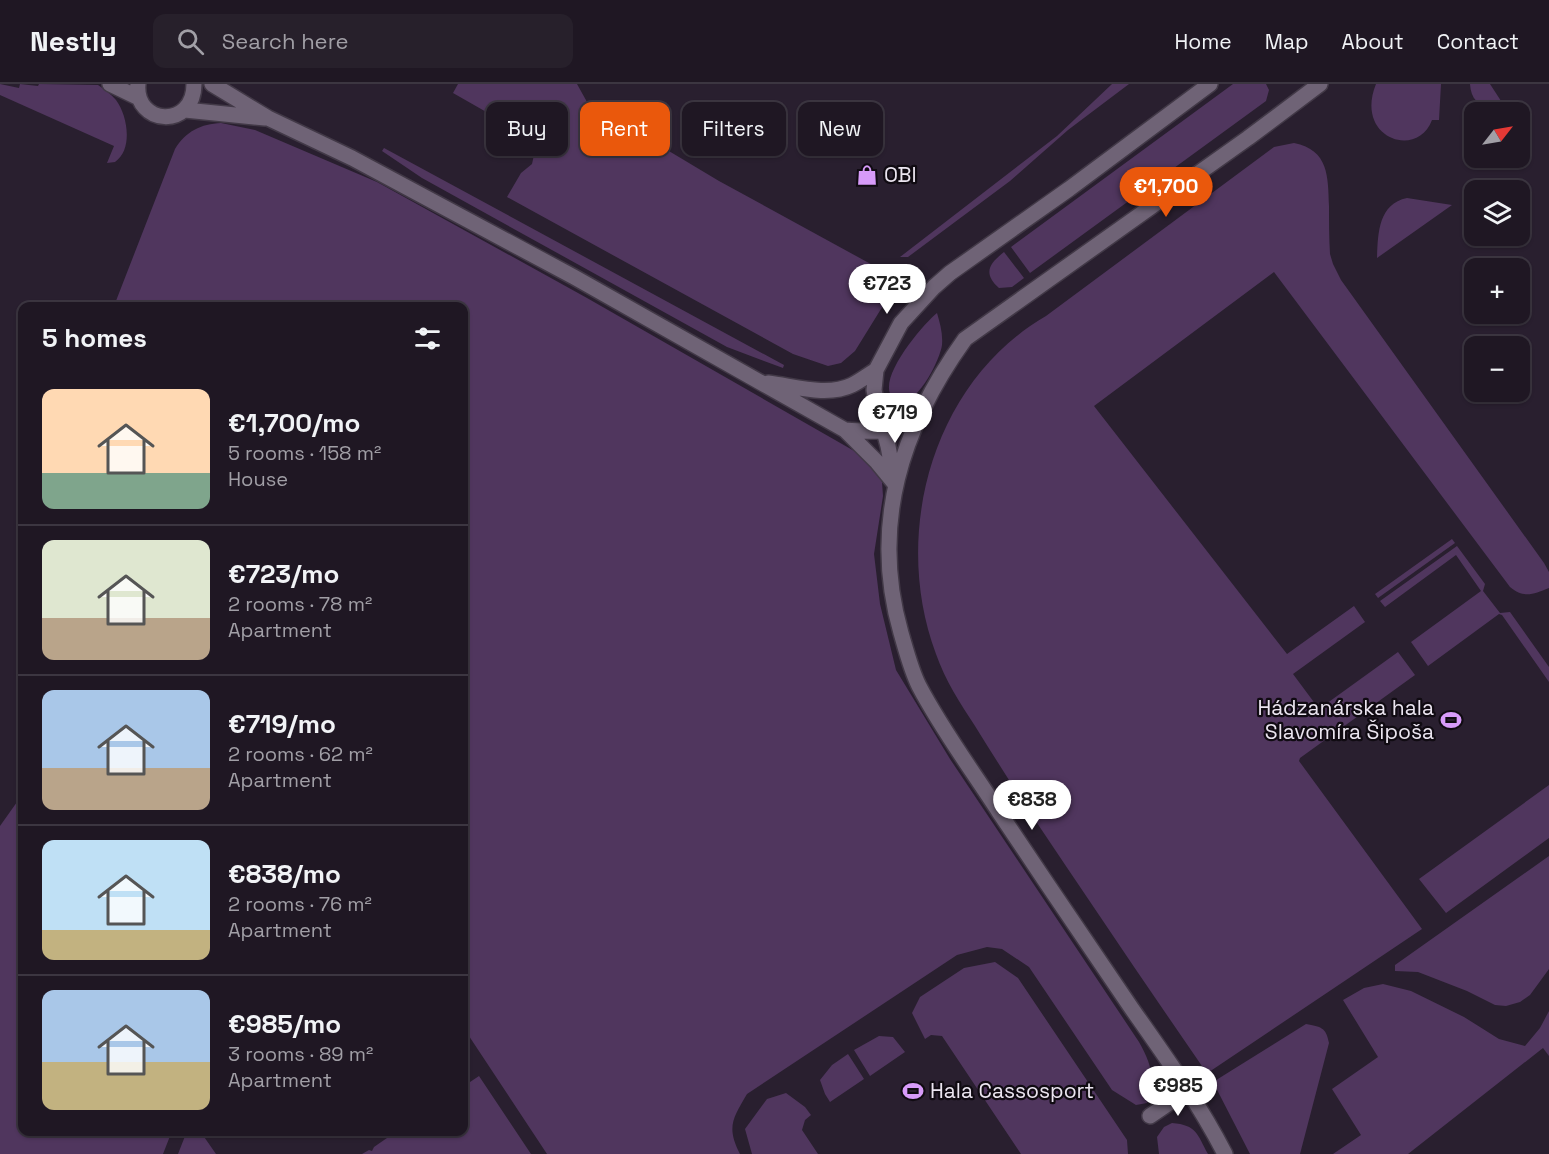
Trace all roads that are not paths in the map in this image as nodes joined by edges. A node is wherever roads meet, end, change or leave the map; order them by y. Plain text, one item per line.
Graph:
1 (111, 84) edge
2 (194, 84) edge
3 (212, 84) edge
4 (1210, 84) edge
5 (1320, 84) edge
6 (138, 91) edge
7 (185, 110) junction
8 (268, 118) junction
9 (876, 370) junction
10 (762, 382) junction
11 (924, 403) junction
12 (845, 430) junction
13 (884, 431) junction
14 (896, 484) junction
15 (1188, 1090) junction
16 (1150, 1116) dead end
17 (1225, 1154) edge

1 - 6 street
2 - 7 street
3 - 8 street
4 - 9 street
5 - 11 street
6 - 7 street
7 - 8 street
8 - 10 street
9 - 10 street
9 - 13 street
10 - 12 street
11 - 13 street
11 - 14 street
12 - 13 street
12 - 14 street
13 - 14 street
14 - 15 street
15 - 16 street
15 - 17 street

